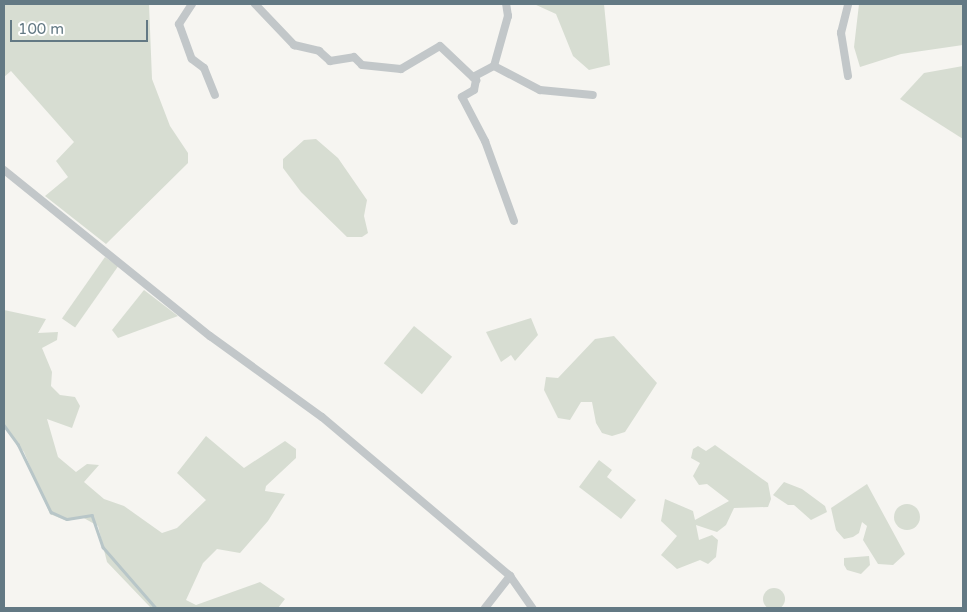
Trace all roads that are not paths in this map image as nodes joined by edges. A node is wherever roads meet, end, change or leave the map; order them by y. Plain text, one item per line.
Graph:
1 (192, 4) edge
2 (255, 4) edge
3 (506, 4) edge
4 (848, 4) edge
5 (494, 66) junction
6 (848, 76) dead end
7 (473, 77) junction
8 (215, 95) dead end
9 (593, 95) dead end
10 (4, 170) edge
11 (514, 221) dead end
12 (510, 576) junction
13 (484, 608) edge
14 (532, 608) edge

1 - 8 street
2 - 7 street
3 - 5 street
4 - 6 street
5 - 7 street
5 - 9 street
7 - 11 street
10 - 12 street
12 - 13 street
12 - 14 street

